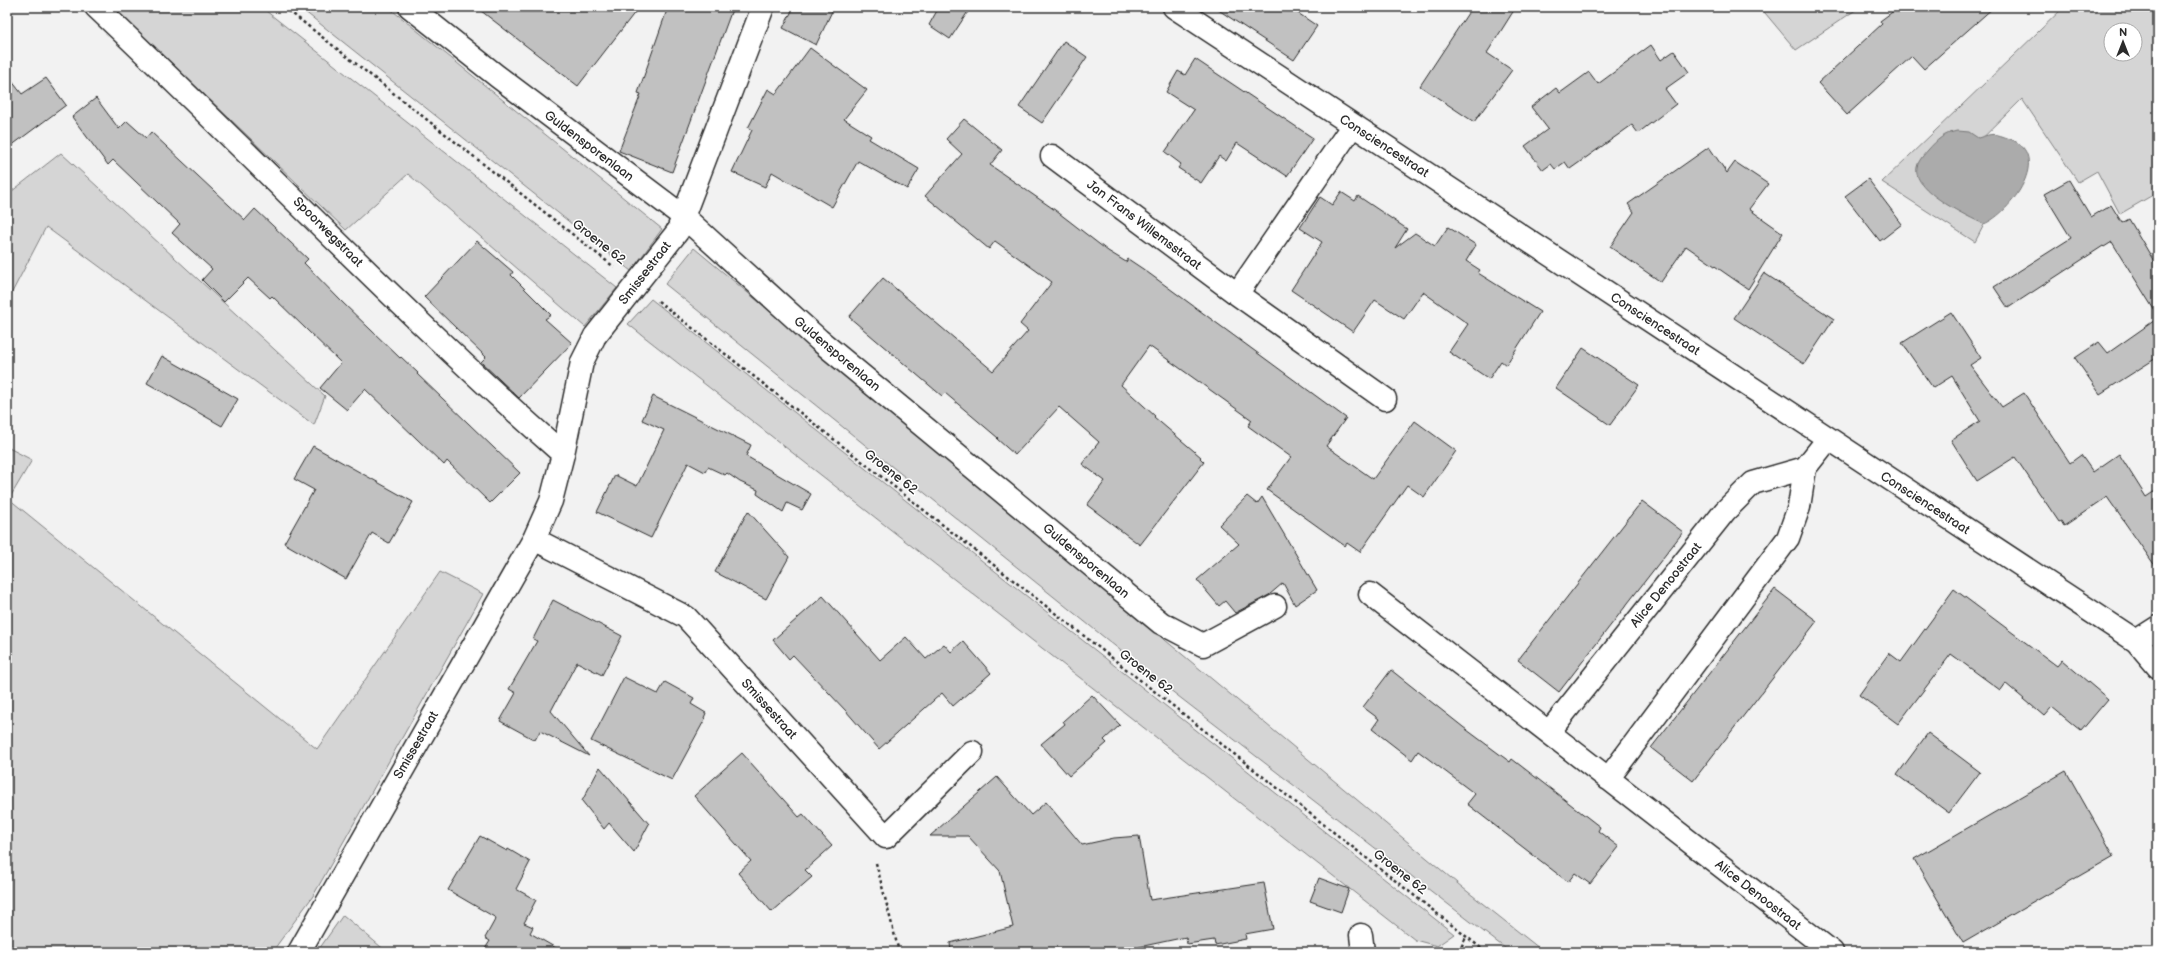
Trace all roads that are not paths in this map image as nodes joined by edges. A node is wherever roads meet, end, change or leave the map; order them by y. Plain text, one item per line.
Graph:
1 (96, 7) edge
2 (410, 7) edge
3 (763, 7) edge
4 (1174, 7) edge
5 (1354, 125) junction
6 (1052, 156) dead end
7 (681, 224) junction
8 (1237, 294) junction
9 (1385, 399) dead end
10 (1828, 439) junction
11 (563, 454) junction
12 (1805, 468) junction
13 (534, 539) junction
14 (1370, 594) dead end
15 (1275, 606) dead end
16 (2158, 627) edge
17 (2136, 642) junction
18 (2158, 667) edge
19 (1548, 732) junction
20 (972, 752) dead end
21 (1608, 779) junction
22 (299, 952) edge
23 (1832, 952) edge

1 - 11 street, Spoorwegstraat
2 - 7 street, Guldensporenlaan
3 - 7 street, Smissestraat
4 - 5 street, Consciencestraat
5 - 8 street
5 - 10 street, Consciencestraat
6 - 8 street, Jan Frans Willemsstraat
7 - 11 street, Smissestraat, bridge
7 - 15 street, Guldensporenlaan
8 - 9 street, Jan Frans Willemsstraat
10 - 12 street
10 - 17 street, Consciencestraat
11 - 13 street, Smissestraat
12 - 19 street, Alice Denoostraat
12 - 21 street
13 - 20 street, Smissestraat
13 - 22 street, Smissestraat
14 - 19 street, Alice Denoostraat
16 - 17 street
17 - 18 street, Consciencestraat
19 - 21 street, Alice Denoostraat
21 - 23 street, Alice Denoostraat

